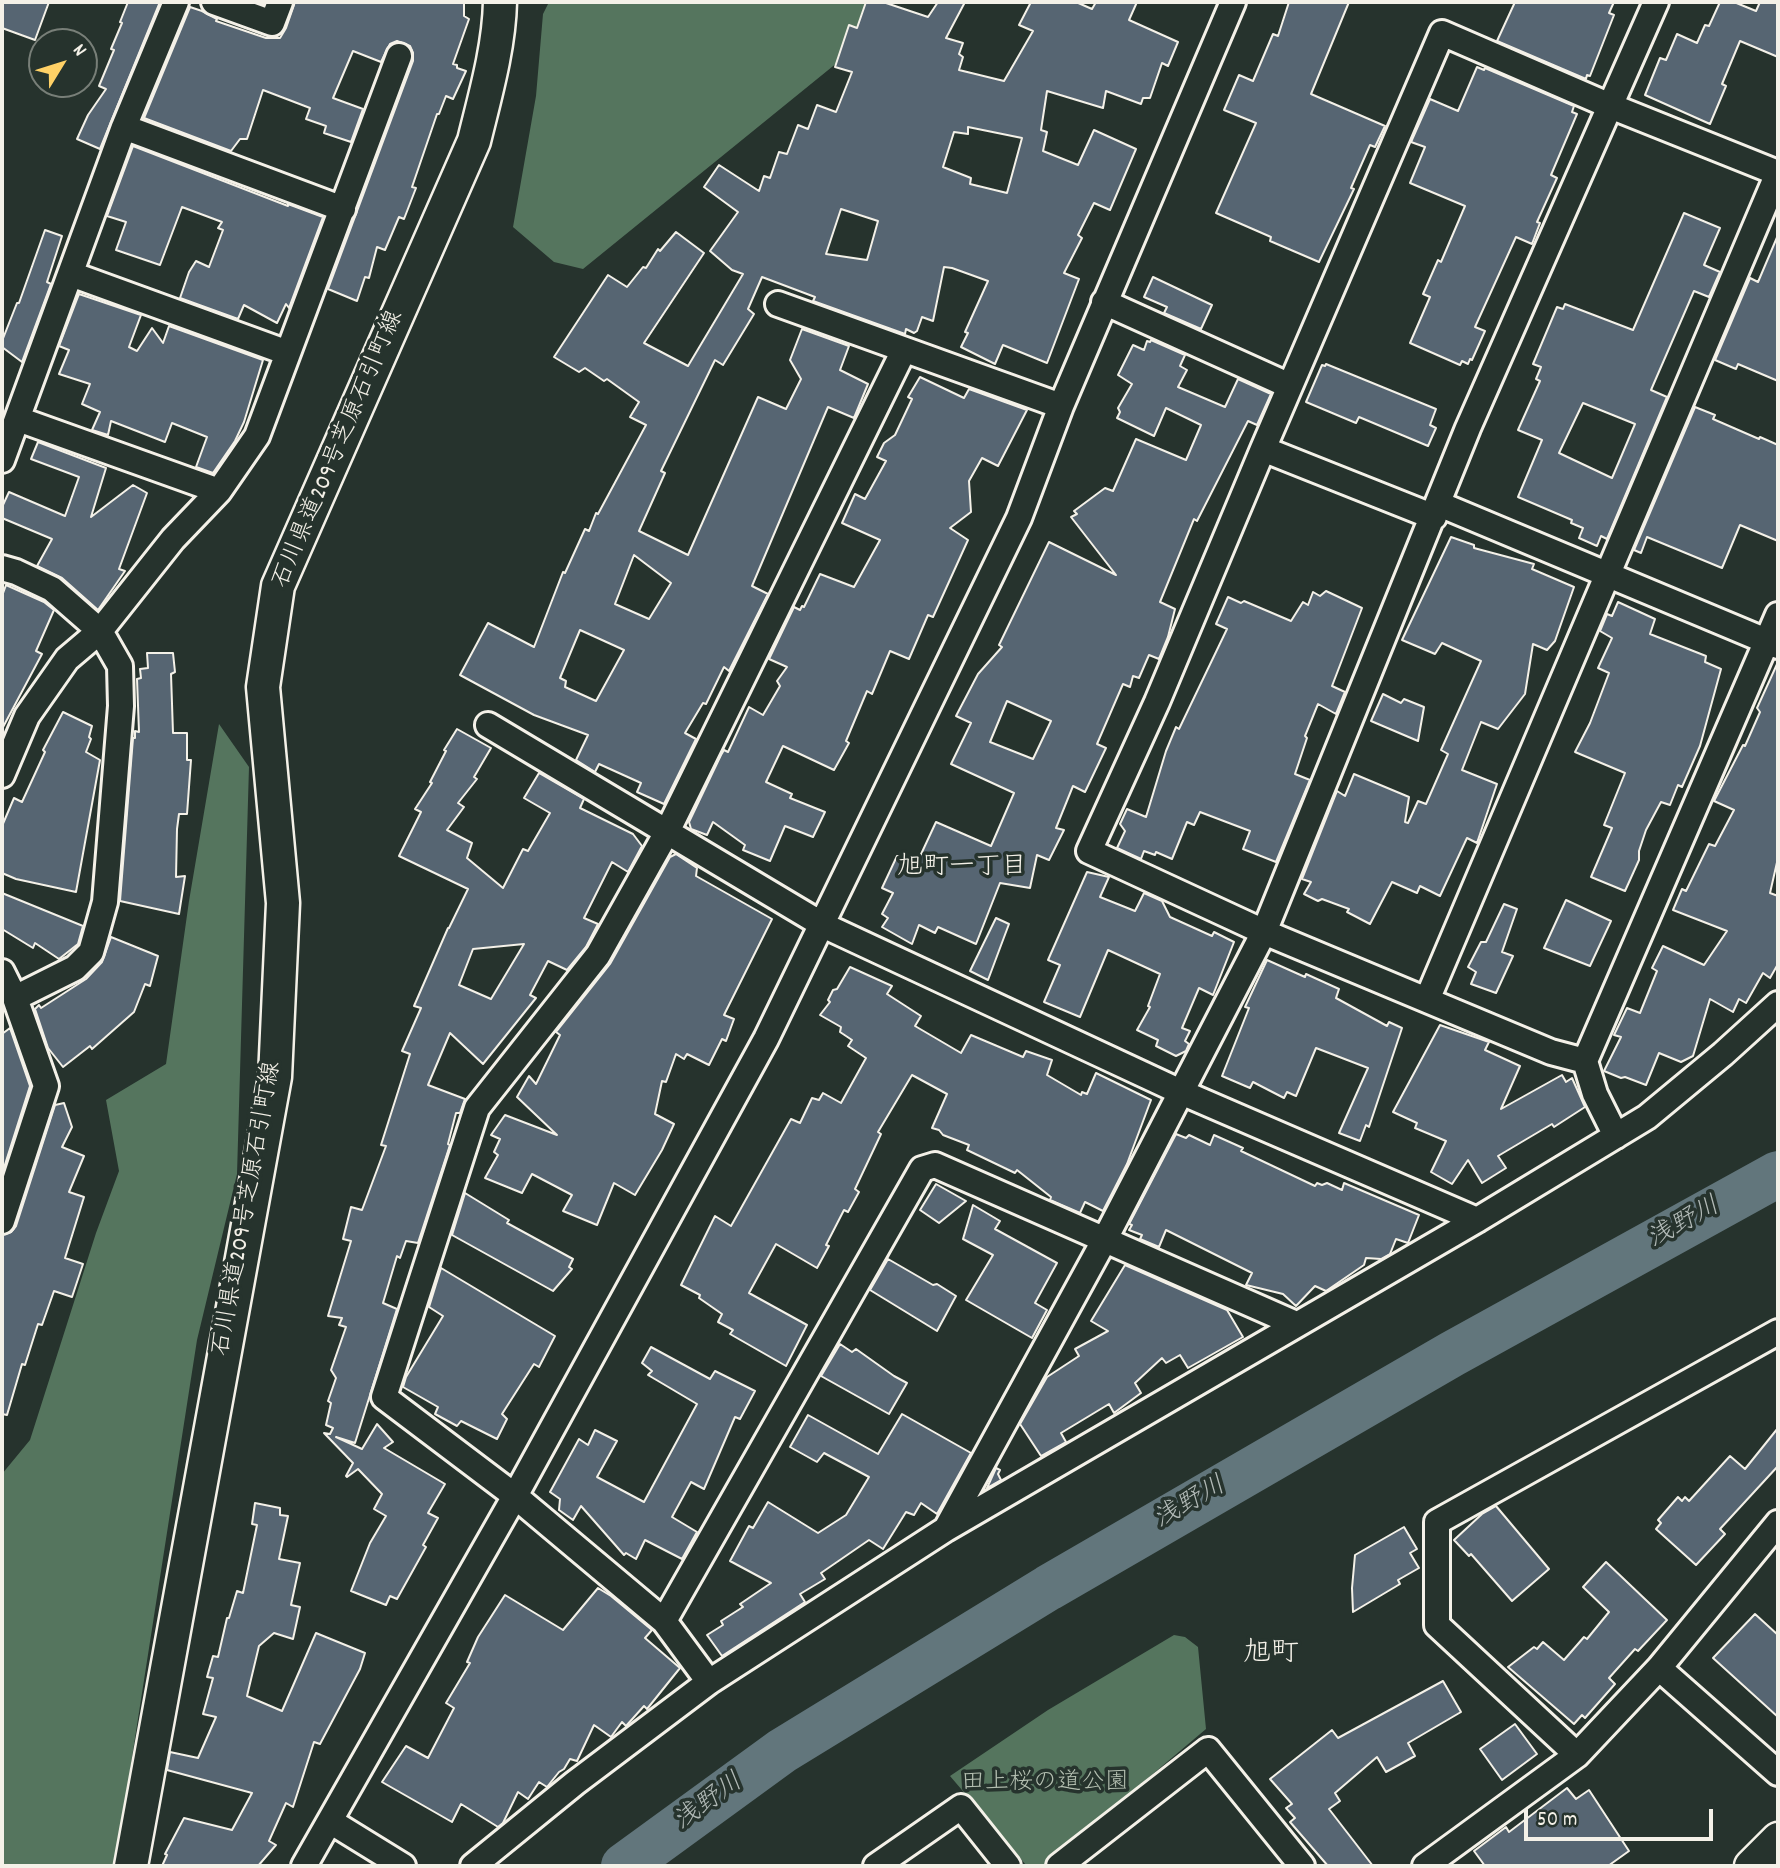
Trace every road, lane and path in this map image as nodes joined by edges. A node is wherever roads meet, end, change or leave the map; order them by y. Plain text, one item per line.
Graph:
1 (176, 2) edge
2 (214, 2) edge
3 (280, 2) edge
4 (500, 2) edge
5 (1233, 2) edge
6 (1656, 2) edge
7 (399, 56) dead end
8 (1608, 105) junction
9 (124, 127) junction
10 (1778, 173) edge
11 (343, 209) junction
12 (71, 274) junction
13 (1104, 302) junction
14 (779, 304) dead end
15 (904, 350) junction
16 (288, 353) junction
17 (1290, 386) junction
18 (1060, 406) junction
19 (18, 419) junction
20 (1263, 449) junction
21 (2, 460) edge
22 (219, 491) junction
23 (1436, 510) junction
24 (2, 568) edge
25 (1609, 574) junction
26 (1778, 615) edge
27 (100, 631) junction
28 (1773, 644) edge
29 (488, 725) dead end
30 (2, 775) edge
31 (667, 832) junction
32 (823, 925) junction
33 (1264, 932) junction
34 (2, 972) edge
35 (15, 998) junction
36 (1427, 1000) junction
37 (1778, 1004) edge
38 (1585, 1061) junction
39 (1181, 1092) junction
40 (1616, 1136) junction
41 (1477, 1220) junction
42 (2, 1221) edge
43 (1105, 1239) junction
44 (1296, 1324) junction
45 (1778, 1332) edge
46 (515, 1496) junction
47 (1778, 1523) edge
48 (946, 1530) junction
49 (664, 1621) junction
50 (1659, 1668) junction
51 (709, 1682) junction
52 (1577, 1755) junction
53 (1778, 1773) edge
54 (330, 1821) junction
55 (1778, 1839) edge
56 (131, 1866) edge
57 (304, 1866) edge
58 (403, 1866) edge
59 (473, 1866) edge
60 (876, 1866) edge
61 (1008, 1866) edge
62 (1059, 1866) edge
63 (1302, 1866) edge
64 (1425, 1866) edge
65 (1751, 1866) edge

1 - 9 street
2 - 3 street
4 - 56 main road, 石川県道209号芝原石引町線
5 - 13 street
6 - 8 street
7 - 11 street
8 - 10 street
8 - 17 street
8 - 23 street
9 - 11 street
9 - 12 street
10 - 25 street
11 - 16 street
12 - 16 street
12 - 19 street
13 - 17 street
13 - 18 street
14 - 15 street
15 - 18 street
15 - 31 street
16 - 22 street
17 - 20 street
18 - 32 street
19 - 21 street
19 - 22 street
20 - 23 street
20 - 33 street
22 - 27 street
23 - 25 street
23 - 33 street
24 - 27 street
25 - 28 street
25 - 36 street
26 - 28 street
27 - 30 street
27 - 35 street
28 - 38 street
29 - 31 street
31 - 32 street
31 - 46 street
32 - 39 street
32 - 46 street
33 - 36 street
33 - 39 street
34 - 35 street
35 - 42 street
36 - 38 street
37 - 40 street
38 - 40 street
39 - 41 street
39 - 43 street
40 - 41 street
41 - 44 street
43 - 44 street
43 - 48 street
43 - 49 street
44 - 48 street
45 - 52 street
46 - 49 street
46 - 54 street
47 - 50 street
48 - 51 street
49 - 51 street
50 - 52 street
50 - 53 street
51 - 59 street
52 - 64 street
54 - 57 street
54 - 58 street
55 - 65 main road
60 - 61 street
62 - 63 street

